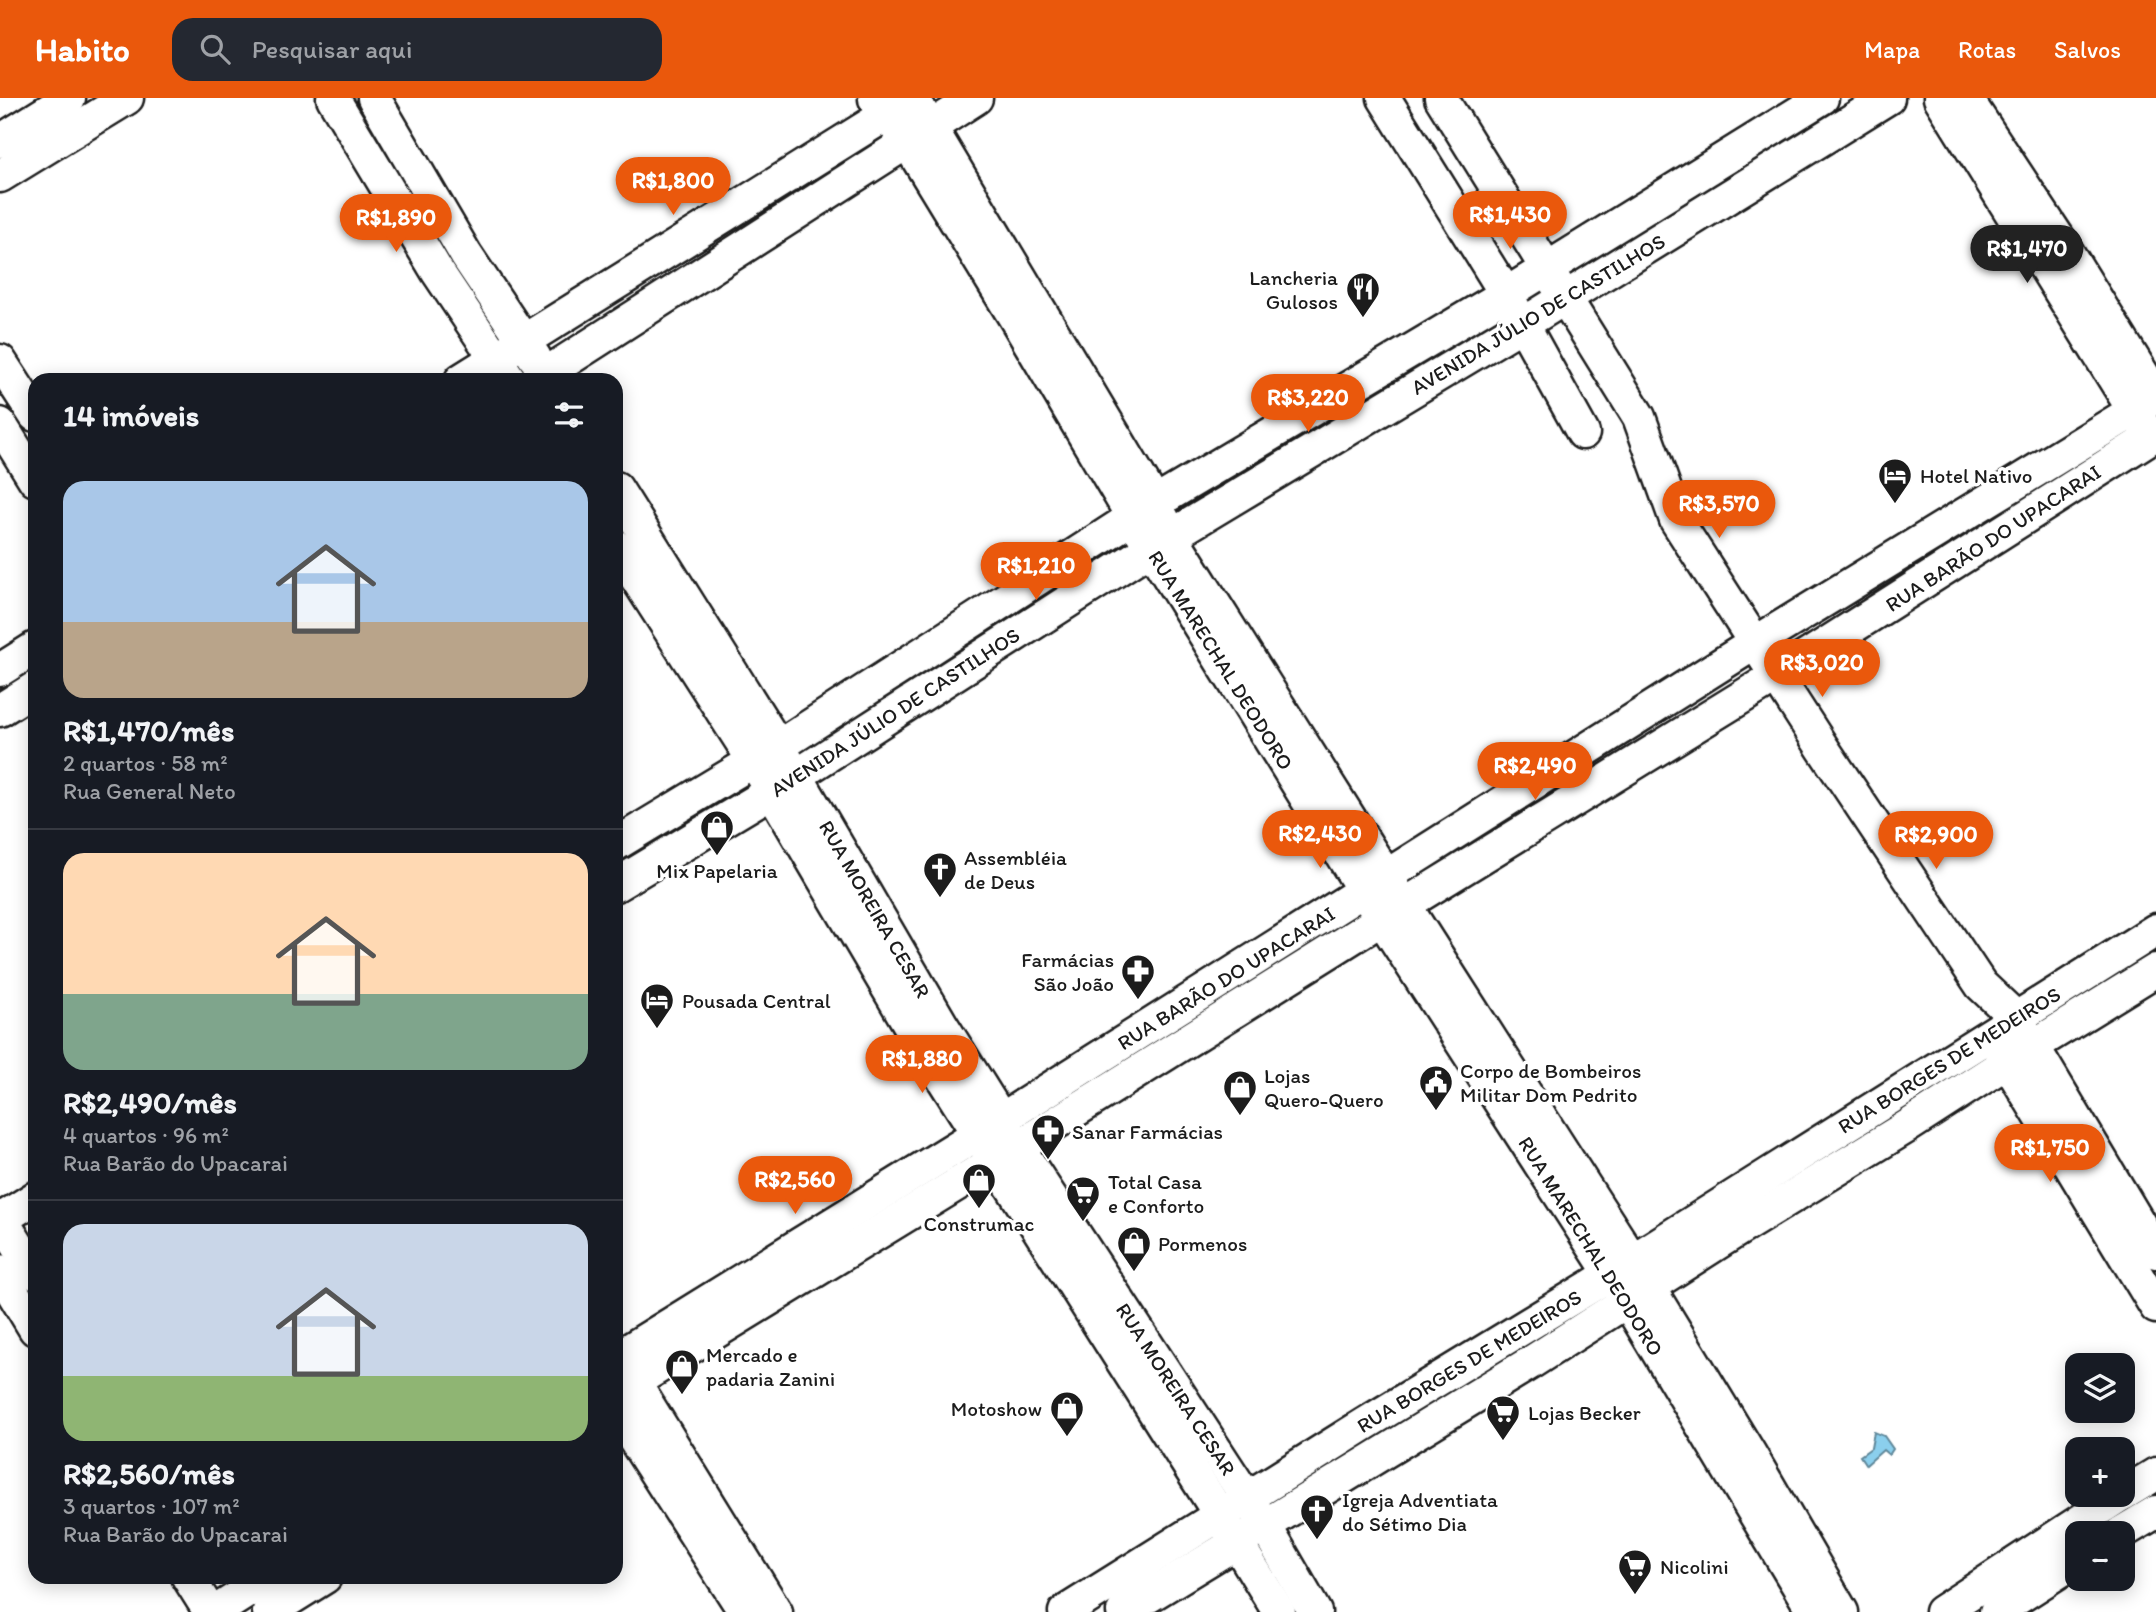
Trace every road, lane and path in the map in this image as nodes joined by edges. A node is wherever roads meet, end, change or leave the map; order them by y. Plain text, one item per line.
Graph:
1 (69, 98) edge
2 (127, 98) edge
3 (333, 98) edge
4 (374, 98) edge
5 (913, 98) edge
6 (976, 98) edge
7 (1384, 98) edge
8 (1441, 98) edge
9 (1822, 98) edge
10 (1888, 98) edge
11 (1940, 98) edge
12 (1966, 98) edge
13 (881, 107) edge
14 (919, 135) junction
15 (0, 141) edge
16 (1739, 148) junction
17 (0, 176) edge
18 (1758, 179) junction
19 (706, 228) junction
20 (2052, 252) junction
21 (466, 255) junction
22 (725, 260) junction
23 (1546, 268) junction
24 (437, 271) junction
25 (1506, 294) junction
26 (1564, 298) junction
27 (1523, 324) junction
28 (524, 340) junction
29 (0, 361) edge
30 (503, 369) edge
31 (540, 373) edge
32 (551, 373) edge
33 (28, 404) edge
34 (1320, 405) junction
35 (2152, 420) edge
36 (0, 425) edge
37 (1583, 433) dead end
38 (1340, 435) junction
39 (28, 469) edge
40 (623, 502) edge
41 (1144, 510) junction
42 (1162, 543) junction
43 (623, 554) edge
44 (1048, 572) junction
45 (1068, 602) junction
46 (694, 640) junction
47 (1755, 643) junction
48 (28, 652) edge
49 (0, 670) edge
50 (1777, 676) junction
51 (878, 682) junction
52 (28, 692) edge
53 (0, 710) edge
54 (894, 713) junction
55 (766, 754) junction
56 (1548, 773) junction
57 (784, 783) junction
58 (1567, 804) junction
59 (623, 840) edge
60 (623, 881) edge
61 (1375, 884) junction
62 (1393, 912) junction
63 (2156, 930) edge
64 (2156, 970) edge
65 (2003, 1026) junction
66 (2020, 1054) junction
67 (1890, 1097) junction
68 (990, 1126) junction
69 (1908, 1126) junction
70 (1007, 1154) junction
71 (28, 1202) edge
72 (1723, 1203) junction
73 (0, 1218) edge
74 (1738, 1230) junction
75 (2156, 1252) edge
76 (22, 1254) edge
77 (1621, 1267) junction
78 (0, 1271) edge
79 (1638, 1295) junction
80 (2156, 1307) edge
81 (28, 1317) edge
82 (1515, 1332) junction
83 (1125, 1336) junction
84 (1530, 1363) junction
85 (623, 1367) edge
86 (623, 1367) edge
87 (623, 1374) edge
88 (623, 1422) edge
89 (1739, 1460) junction
90 (2156, 1474) edge
91 (2135, 1487) edge
92 (1247, 1498) junction
93 (2109, 1507) edge
94 (2156, 1512) edge
95 (2093, 1521) edge
96 (1264, 1524) junction
97 (2135, 1524) edge
98 (1228, 1528) junction
99 (2065, 1542) edge
100 (2065, 1568) edge
101 (197, 1584) edge
102 (257, 1584) edge
103 (314, 1584) edge
104 (1133, 1593) edge
105 (223, 1603) edge
106 (1975, 1603) edge
107 (269, 1612) edge
108 (745, 1612) edge
109 (776, 1612) edge
110 (1065, 1612) edge
111 (1279, 1612) edge
112 (1315, 1612) edge
113 (1814, 1612) edge
114 (1842, 1612) edge
115 (1941, 1612) edge
116 (1996, 1612) edge

1 - 15 street
2 - 17 street
3 - 24 street
4 - 21 street
5 - 13 street
5 - 14 street, RUA MARECHAL DEODORO
6 - 14 street
7 - 25 street
8 - 23 street
9 - 16 street, AVENIDA JÚLIO DE CASTILHOS
10 - 18 street, AVENIDA JÚLIO DE CASTILHOS
11 - 20 street
12 - 20 street
13 - 14 street, RUA MARECHAL DEODORO
13 - 19 street
14 - 22 street
14 - 41 street, RUA MARECHAL DEODORO
16 - 18 street
16 - 23 street, AVENIDA JÚLIO DE CASTILHOS
18 - 26 street, AVENIDA JÚLIO DE CASTILHOS
19 - 22 street
19 - 28 street
20 - 35 street
21 - 24 street
21 - 28 street
22 - 32 street
23 - 25 street, AVENIDA JÚLIO DE CASTILHOS
23 - 26 street
24 - 30 street
25 - 27 street
25 - 34 street, AVENIDA JÚLIO DE CASTILHOS
26 - 27 street, AVENIDA JÚLIO DE CASTILHOS
26 - 47 street
27 - 37 street
27 - 38 street, AVENIDA JÚLIO DE CASTILHOS
28 - 30 street
28 - 31 street
29 - 33 street
34 - 38 street
34 - 41 street, AVENIDA JÚLIO DE CASTILHOS
35 - 47 street, RUA BARÃO DO UPACARAI
35 - 50 street, RUA BARÃO DO UPACARAI
36 - 39 street
38 - 42 street, AVENIDA JÚLIO DE CASTILHOS
40 - 46 street, RUA MOREIRA CESAR
41 - 42 street, RUA MARECHAL DEODORO
41 - 44 street, AVENIDA JÚLIO DE CASTILHOS
42 - 45 street, AVENIDA JÚLIO DE CASTILHOS
42 - 61 street, RUA MARECHAL DEODORO
43 - 46 street, RUA MOREIRA CESAR
44 - 45 street
44 - 51 street, AVENIDA JÚLIO DE CASTILHOS
45 - 54 street, AVENIDA JÚLIO DE CASTILHOS
46 - 55 street, RUA MOREIRA CESAR
47 - 50 street
47 - 56 street, RUA BARÃO DO UPACARAI
48 - 49 street
50 - 58 street, RUA BARÃO DO UPACARAI
50 - 65 street
51 - 54 street
51 - 55 street, AVENIDA JÚLIO DE CASTILHOS
52 - 53 street
54 - 57 street, AVENIDA JÚLIO DE CASTILHOS
55 - 57 street, RUA MOREIRA CESAR
55 - 59 street, AVENIDA JÚLIO DE CASTILHOS
56 - 58 street
56 - 61 street, RUA BARÃO DO UPACARAI
57 - 60 street, AVENIDA JÚLIO DE CASTILHOS
57 - 68 street, RUA MOREIRA CESAR
58 - 62 street, RUA BARÃO DO UPACARAI
61 - 62 street, RUA MARECHAL DEODORO
61 - 68 street, RUA BARÃO DO UPACARAI
62 - 70 street, RUA BARÃO DO UPACARAI
62 - 77 street, RUA MARECHAL DEODORO
63 - 65 street, RUA BORGES DE MEDEIROS
64 - 66 street, RUA BORGES DE MEDEIROS
65 - 66 street
65 - 67 street, RUA BORGES DE MEDEIROS
66 - 69 street, RUA BORGES DE MEDEIROS
66 - 75 street
66 - 80 street
67 - 69 street
67 - 72 street, RUA BORGES DE MEDEIROS
68 - 70 street, RUA MOREIRA CESAR
68 - 85 street, RUA BARÃO DO UPACARAI
69 - 74 street, RUA BORGES DE MEDEIROS
70 - 83 street, RUA MOREIRA CESAR
70 - 86 street, RUA BARÃO DO UPACARAI
71 - 73 street
72 - 74 street
72 - 77 street, RUA BORGES DE MEDEIROS
73 - 76 street
74 - 79 street, RUA BORGES DE MEDEIROS
77 - 79 street, RUA MARECHAL DEODORO
77 - 82 street, RUA BORGES DE MEDEIROS
78 - 81 street
79 - 84 street, RUA BORGES DE MEDEIROS
79 - 89 street, RUA MARECHAL DEODORO
82 - 84 street
82 - 92 street, RUA BORGES DE MEDEIROS
83 - 92 street, RUA MOREIRA CESAR
83 - 98 street, RUA MOREIRA CESAR
84 - 96 street, RUA BORGES DE MEDEIROS
87 - 109 street
88 - 108 street
89 - 113 street, RUA MARECHAL DEODORO
89 - 114 street, RUA MARECHAL DEODORO
90 - 91 street
92 - 96 street, RUA MOREIRA CESAR
92 - 98 street, RUA BORGES DE MEDEIROS
93 - 95 street
94 - 97 street
96 - 98 street, RUA BORGES DE MEDEIROS
96 - 112 street, RUA MOREIRA CESAR
98 - 104 street, RUA BORGES DE MEDEIROS
98 - 111 street, RUA MOREIRA CESAR
99 - 106 street
100 - 116 street
101 - 105 street
102 - 105 street
103 - 107 street
104 - 110 street, RUA BORGES DE MEDEIROS
106 - 115 street

